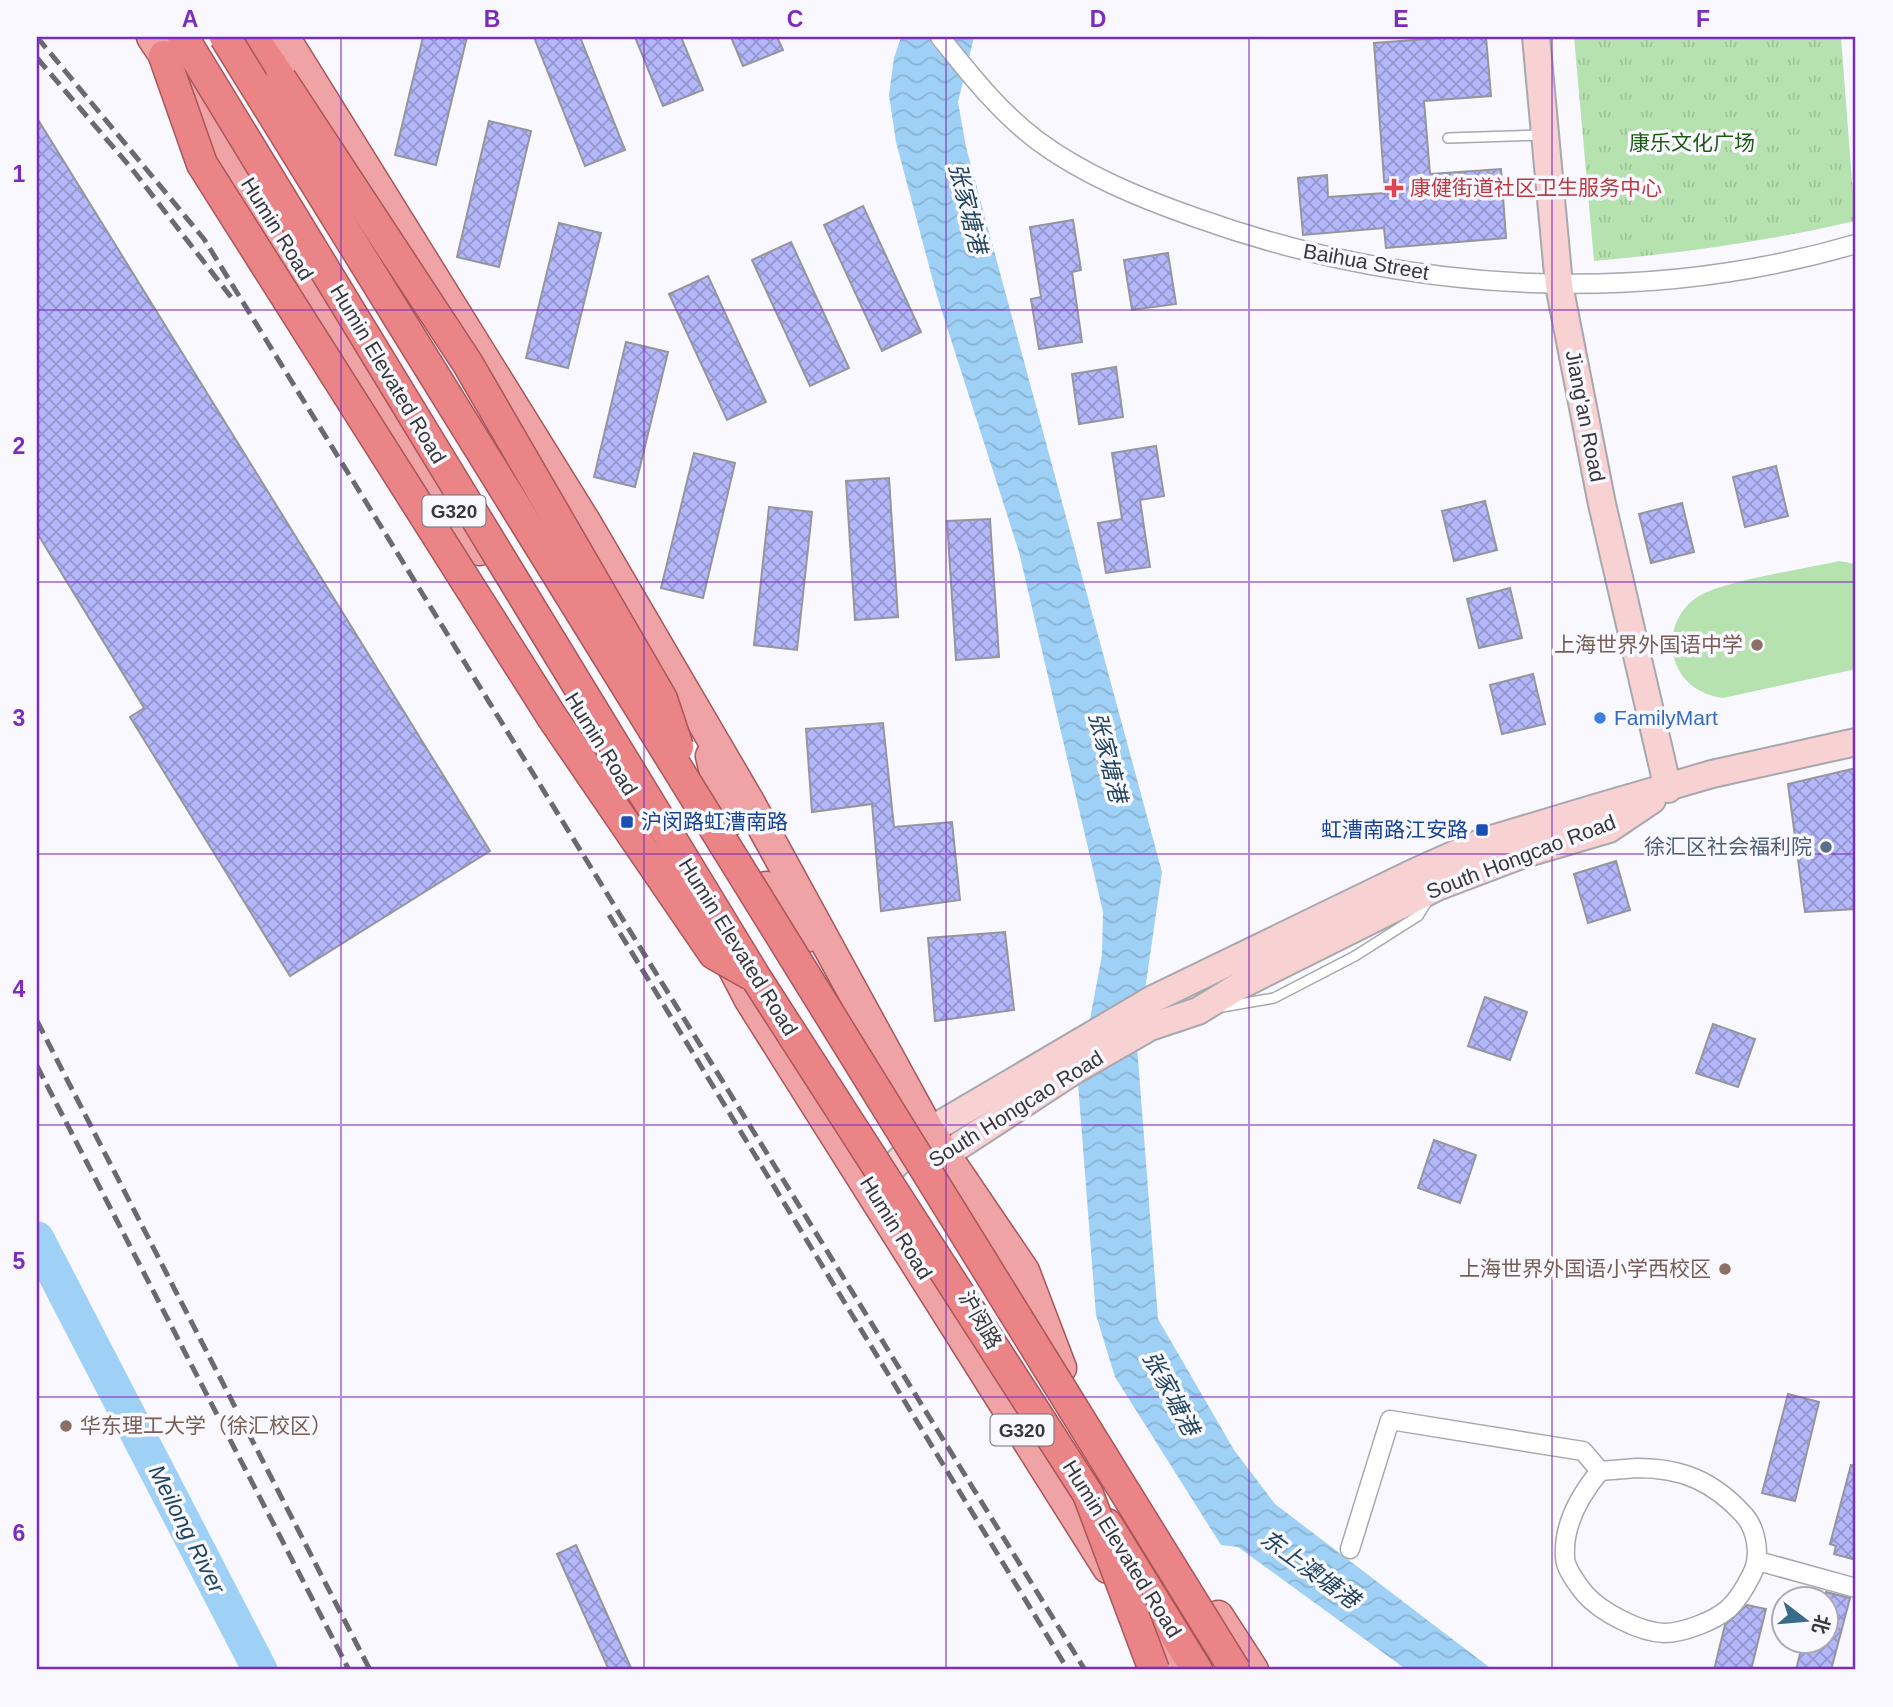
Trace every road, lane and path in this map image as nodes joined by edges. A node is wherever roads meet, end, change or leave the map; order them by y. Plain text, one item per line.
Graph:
1 (225, 37) edge
2 (231, 37) edge
3 (253, 37) edge
4 (284, 37) edge
5 (940, 37) edge
6 (1536, 37) edge
7 (168, 42) edge
8 (271, 82) junction
9 (1546, 135) junction
10 (1448, 138) dead end
11 (1856, 244) edge
12 (1559, 285) junction
13 (702, 722) junction
14 (1856, 743) edge
15 (1668, 789) junction
16 (693, 794) junction
17 (727, 823) junction
18 (766, 887) junction
19 (706, 916) joint
20 (755, 978) junction
21 (852, 994) junction
22 (1075, 1058) junction
23 (931, 1149) junction
24 (886, 1178) junction
25 (1600, 1471) junction
26 (1088, 1494) junction
27 (1350, 1549) dead end
28 (1758, 1561) junction
29 (1856, 1588) edge
30 (1154, 1670) edge
31 (1175, 1670) edge
32 (1183, 1670) edge
33 (1197, 1670) edge
34 (1235, 1670) edge
35 (1253, 1670) edge

1 - 16 highway, Humin Elevated Road, bridge
2 - 8 main road, G320
3 - 8 highway
4 - 13 main road, G320
5 - 12 street, Baihua Street
6 - 9 main road, Jiang'an Road
7 - 19 main road, Humin Road / G320
7 - 20 highway, Humin Elevated Road, bridge
7 - 20 highway, bridge
8 - 16 highway, bridge
8 - 17 main road, G320
9 - 10 lane
9 - 12 main road, Jiang'an Road
11 - 12 street, Baihua Street
12 - 15 main road, Jiang'an Road
13 - 17 main road
13 - 21 main road, G320
14 - 15 main road, South Hongcao Road
15 - 22 main road, South Hongcao Road
15 - 22 main road, South Hongcao Road
16 - 34 highway, Humin Elevated Road, bridge
17 - 18 main road, G320
18 - 21 main road, G320
18 - 23 main road, G320
19 - 24 main road, 沪闵路
20 - 26 highway, Humin Elevated Road, bridge
21 - 23 main road, G320
22 - 23 main road, South Hongcao Road
23 - 24 main road, South Hongcao Road
23 - 35 main road, G320
24 - 31 main road, Humin Road / G320
24 - 32 main road, 沪闵路
25 - 27 street
25 - 28 street
25 - 28 street
26 - 30 highway, bridge
26 - 33 highway, Humin Elevated Road, bridge
28 - 29 street

